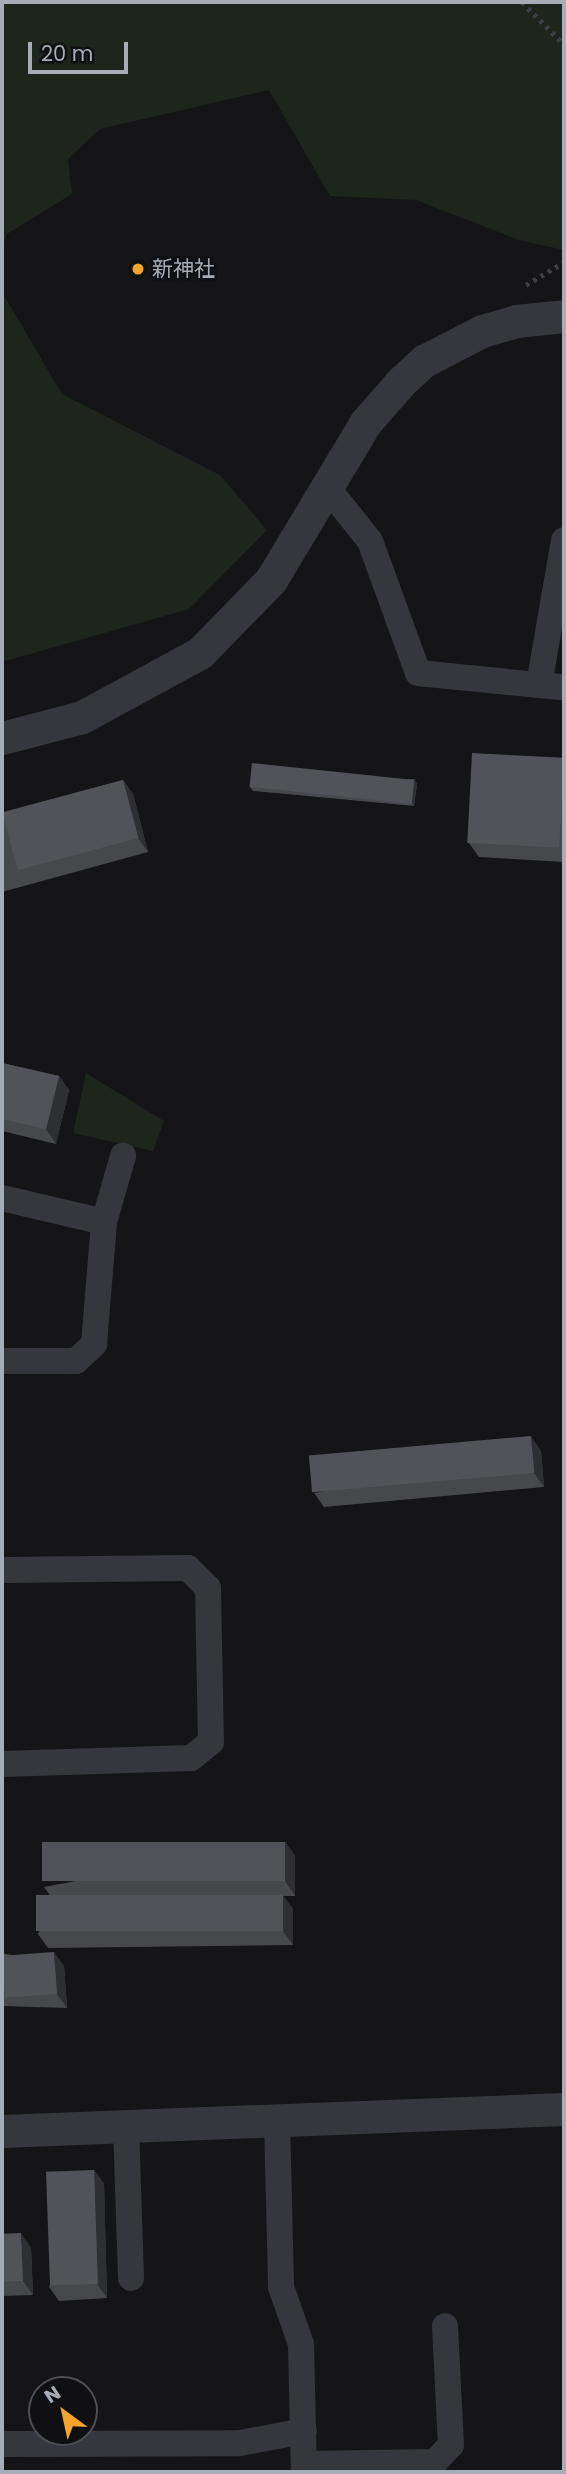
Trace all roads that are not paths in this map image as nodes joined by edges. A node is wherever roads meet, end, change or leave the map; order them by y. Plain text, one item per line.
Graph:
1 (564, 316) edge
2 (327, 487) junction
3 (564, 540) edge
4 (551, 686) edge
5 (2, 738) edge
6 (123, 1156) dead end
7 (2, 1198) edge
8 (104, 1222) junction
9 (2, 1361) edge
10 (2, 1570) edge
11 (2, 1764) edge
12 (564, 2109) edge
13 (277, 2120) junction
14 (127, 2126) junction
15 (2, 2131) edge
16 (131, 2278) dead end
17 (445, 2326) dead end
18 (304, 2431) junction
19 (2, 2444) edge
20 (304, 2468) edge

1 - 2 street
2 - 4 street
2 - 5 street
3 - 4 street
6 - 8 street
7 - 8 street
8 - 9 street
10 - 11 street
12 - 13 street
13 - 14 street
13 - 18 street
14 - 15 street
14 - 16 street
17 - 20 street
18 - 19 street
18 - 20 street

